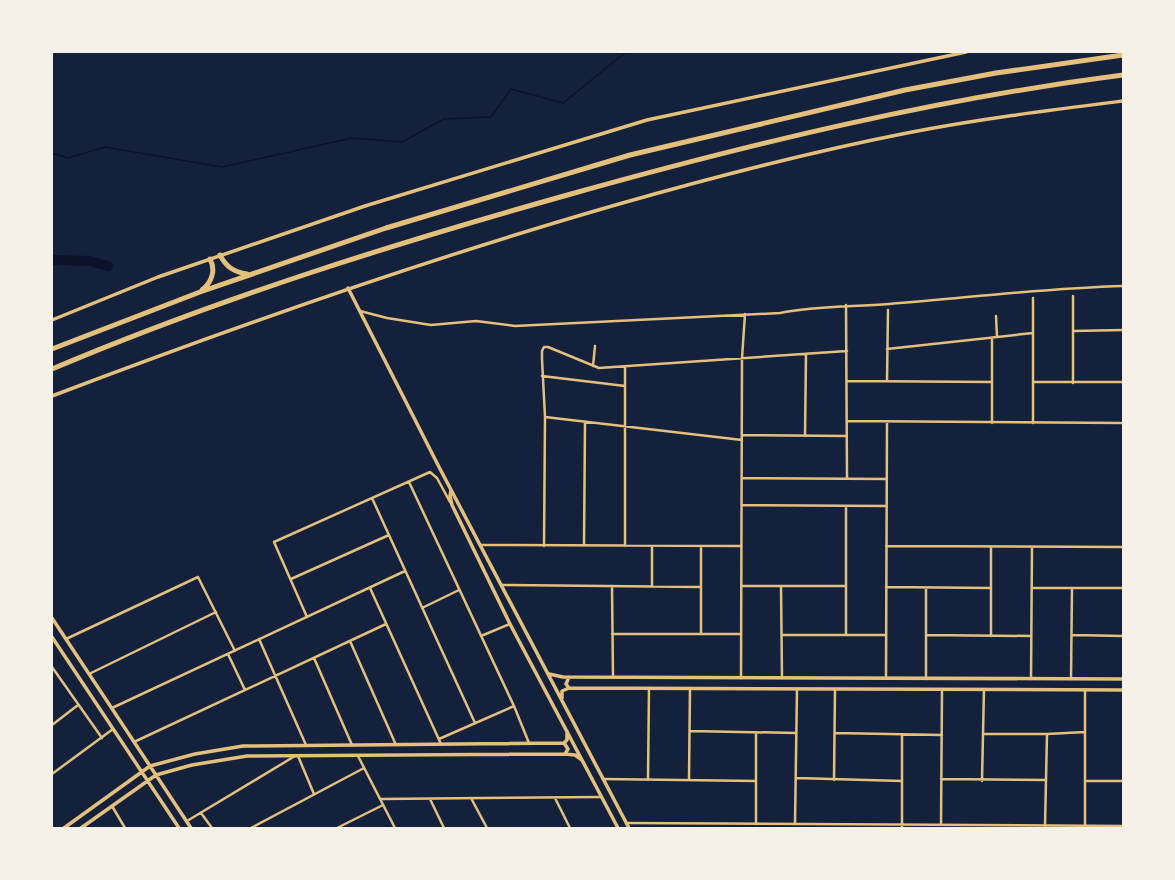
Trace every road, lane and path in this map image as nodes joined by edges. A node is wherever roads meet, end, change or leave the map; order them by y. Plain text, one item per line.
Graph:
1 (966, 52) edge
2 (1123, 55) edge
3 (1123, 75) edge
4 (1123, 101) edge
5 (220, 255) junction
6 (210, 259) junction
7 (250, 274) junction
8 (1123, 286) edge
9 (348, 288) junction
10 (200, 292) junction
11 (1073, 296) dead end
12 (1033, 298) dead end
13 (846, 305) junction
14 (360, 310) junction
15 (888, 310) dead end
16 (745, 314) junction
17 (996, 316) dead end
18 (52, 320) edge
19 (1123, 330) edge
20 (1073, 331) junction
21 (1033, 333) junction
22 (997, 337) junction
23 (992, 338) junction
24 (595, 346) dead end
25 (52, 349) edge
26 (887, 349) junction
27 (847, 350) junction
28 (806, 354) junction
29 (742, 358) junction
30 (593, 366) junction
31 (625, 367) junction
32 (52, 369) edge
33 (542, 376) junction
34 (847, 381) junction
35 (887, 381) junction
36 (992, 382) junction
37 (1033, 382) junction
38 (1123, 382) edge
39 (1073, 383) junction
40 (625, 386) junction
41 (52, 396) edge
42 (545, 417) junction
43 (585, 422) junction
44 (847, 422) junction
45 (887, 423) junction
46 (992, 423) junction
47 (1033, 423) junction
48 (1123, 423) edge
49 (625, 426) junction
50 (742, 435) junction
51 (805, 436) junction
52 (846, 436) junction
53 (742, 440) junction
54 (742, 478) junction
55 (847, 478) junction
56 (886, 479) junction
57 (409, 482) junction
58 (451, 490) junction
59 (372, 498) junction
60 (452, 505) junction
61 (742, 505) junction
62 (846, 506) junction
63 (886, 506) junction
64 (389, 535) junction
65 (480, 545) junction
66 (584, 545) junction
67 (544, 546) junction
68 (625, 546) junction
69 (652, 546) junction
70 (701, 546) junction
71 (741, 546) junction
72 (886, 546) junction
73 (991, 547) junction
74 (1032, 547) junction
75 (1123, 547) edge
76 (405, 571) junction
77 (291, 579) junction
78 (501, 585) junction
79 (612, 586) junction
80 (742, 586) junction
81 (781, 586) junction
82 (846, 586) junction
83 (652, 587) junction
84 (701, 587) junction
85 (886, 587) junction
86 (370, 588) junction
87 (926, 588) junction
88 (991, 588) junction
89 (1032, 588) junction
90 (1072, 588) junction
91 (1123, 588) edge
92 (459, 590) junction
93 (422, 608) junction
94 (216, 612) junction
95 (307, 617) junction
96 (52, 618) edge
97 (386, 624) junction
98 (510, 624) junction
99 (612, 634) junction
100 (701, 634) junction
101 (741, 634) junction
102 (782, 635) junction
103 (846, 635) junction
104 (886, 635) junction
105 (926, 635) junction
106 (1072, 635) junction
107 (52, 636) edge
108 (481, 636) junction
109 (991, 636) junction
110 (1031, 636) junction
111 (1123, 636) edge
112 (66, 639) junction
113 (260, 639) junction
114 (529, 639) junction
115 (350, 641) junction
116 (520, 643) junction
117 (235, 651) junction
118 (228, 654) junction
119 (314, 658) junction
120 (52, 667) edge
121 (547, 673) junction
122 (89, 674) junction
123 (276, 676) junction
124 (569, 677) junction
125 (613, 678) junction
126 (741, 678) junction
127 (758, 678) junction
128 (782, 678) junction
129 (886, 679) junction
130 (926, 679) junction
131 (960, 679) junction
132 (1031, 679) junction
133 (1071, 679) junction
134 (1123, 679) edge
135 (569, 688) junction
136 (649, 688) junction
137 (690, 688) junction
138 (758, 688) junction
139 (797, 689) junction
140 (835, 689) junction
141 (942, 689) junction
142 (961, 689) junction
143 (984, 689) junction
144 (245, 690) junction
145 (1085, 690) junction
146 (1123, 690) edge
147 (562, 701) junction
148 (78, 705) junction
149 (514, 706) junction
150 (112, 708) junction
151 (475, 723) junction
152 (52, 725) edge
153 (113, 729) junction
154 (567, 731) junction
155 (690, 731) junction
156 (1085, 732) junction
157 (756, 733) junction
158 (796, 733) junction
159 (834, 733) junction
160 (983, 734) junction
161 (1047, 734) junction
162 (902, 735) junction
163 (942, 735) junction
164 (102, 738) junction
165 (439, 739) junction
166 (134, 742) junction
167 (564, 743) junction
168 (441, 744) junction
169 (529, 744) junction
170 (352, 745) junction
171 (378, 745) junction
172 (396, 745) junction
173 (306, 746) junction
174 (565, 754) junction
175 (358, 755) junction
176 (378, 755) junction
177 (296, 756) junction
178 (582, 760) junction
179 (159, 763) junction
180 (150, 766) junction
181 (364, 768) junction
182 (142, 771) junction
183 (162, 773) junction
184 (52, 774) edge
185 (156, 775) junction
186 (136, 776) junction
187 (796, 778) junction
188 (148, 779) junction
189 (603, 779) junction
190 (648, 779) junction
191 (689, 779) junction
192 (941, 779) junction
193 (756, 780) junction
194 (834, 780) junction
195 (1046, 780) junction
196 (902, 781) junction
197 (982, 781) junction
198 (1085, 781) junction
199 (1123, 781) edge
200 (141, 784) junction
201 (314, 794) junction
202 (555, 797) junction
203 (602, 797) junction
204 (471, 798) junction
205 (380, 799) junction
206 (430, 799) junction
207 (383, 805) junction
208 (111, 806) junction
209 (201, 813) junction
210 (186, 821) junction
211 (626, 823) junction
212 (258, 824) junction
213 (741, 824) junction
214 (756, 824) junction
215 (781, 824) junction
216 (795, 824) junction
217 (941, 825) junction
218 (867, 826) edge
219 (902, 826) edge
220 (1045, 826) junction
221 (1085, 826) junction
222 (1123, 826) edge
223 (1007, 827) edge
224 (1111, 827) edge
225 (64, 828) edge
226 (81, 828) edge
227 (125, 828) edge
228 (180, 828) edge
229 (190, 828) edge
230 (212, 828) edge
231 (250, 828) edge
232 (262, 828) edge
233 (337, 828) edge
234 (395, 828) edge
235 (444, 828) edge
236 (487, 828) edge
237 (570, 828) edge
238 (618, 828) edge
239 (629, 828) edge
240 (741, 828) edge
241 (781, 828) edge

1 - 5 street
2 - 7 highway
3 - 32 highway
4 - 9 street
5 - 6 street
5 - 7 highway
6 - 10 highway
6 - 18 street
7 - 10 highway
8 - 13 street
9 - 14 street
9 - 41 street
10 - 25 highway
11 - 20 street
12 - 21 street
13 - 16 street
13 - 27 street
14 - 16 street
14 - 58 street
15 - 26 street
16 - 29 street
17 - 22 street
19 - 20 street
20 - 39 street
21 - 22 street
21 - 37 street
22 - 23 street
23 - 26 street
23 - 36 street
24 - 30 street
26 - 35 street
27 - 28 street
27 - 34 street
28 - 29 street
28 - 51 street
29 - 31 street
29 - 50 street
30 - 31 street
30 - 33 street
31 - 40 street
33 - 40 street
33 - 42 street
34 - 35 street
34 - 44 street
35 - 36 street
36 - 46 street
37 - 39 street
37 - 47 street
38 - 39 street
40 - 49 street
42 - 43 street
42 - 67 street
43 - 49 street
43 - 66 street
44 - 45 street
44 - 52 street
45 - 46 street
45 - 56 street
46 - 47 street
47 - 48 street
49 - 53 street
49 - 68 street
50 - 51 street
50 - 53 street
51 - 52 street
52 - 55 street
53 - 54 street
54 - 55 street
54 - 61 street
55 - 56 street
56 - 63 street
57 - 59 street
57 - 60 street
57 - 92 street
58 - 60 street
58 - 65 street
59 - 64 street
59 - 77 street
60 - 98 street
61 - 62 street
61 - 71 street
62 - 63 street
62 - 82 street
63 - 72 street
64 - 76 street
64 - 77 street
65 - 67 street
65 - 78 street
66 - 67 street
66 - 68 street
68 - 69 street
69 - 70 street
69 - 83 street
70 - 71 street
70 - 84 street
71 - 80 street
72 - 73 street
72 - 85 street
73 - 74 street
73 - 88 street
74 - 75 street
74 - 89 street
76 - 86 street
76 - 93 street
77 - 95 street
78 - 79 street
78 - 114 street
79 - 83 street
79 - 99 street
80 - 81 street
80 - 101 street
81 - 82 street
81 - 102 street
82 - 103 street
83 - 84 street
84 - 100 street
85 - 87 street
85 - 104 street
86 - 95 street
86 - 97 street
87 - 88 street
87 - 105 street
88 - 109 street
89 - 90 street
89 - 110 street
90 - 91 street
90 - 106 street
92 - 93 street
92 - 108 street
93 - 151 street
94 - 112 street
94 - 117 street
94 - 122 street
95 - 113 street
96 - 112 street
97 - 115 street
97 - 165 street
98 - 108 street
98 - 116 street
99 - 100 street
99 - 125 street
100 - 101 street
101 - 126 street
102 - 103 street
102 - 128 street
103 - 104 street
104 - 129 street
105 - 109 street
105 - 130 street
106 - 111 street
106 - 133 street
107 - 153 street
108 - 149 street
109 - 110 street
110 - 132 street
112 - 122 street
113 - 117 street
113 - 123 street
114 - 116 street
114 - 121 street
115 - 119 street
115 - 172 street
116 - 154 street
117 - 118 street
118 - 144 street
118 - 150 street
119 - 123 street
119 - 170 street
120 - 148 street
121 - 124 street
121 - 147 street
122 - 150 street
123 - 144 street
123 - 173 street
124 - 125 street
124 - 135 street
125 - 126 street
126 - 127 street
127 - 128 street
127 - 138 street
128 - 129 street
129 - 130 street
130 - 131 street
131 - 132 street
131 - 142 street
132 - 133 street
133 - 134 street
135 - 136 street
135 - 147 street
136 - 137 street
136 - 190 street
137 - 138 street
137 - 155 street
138 - 139 street
139 - 140 street
139 - 158 street
140 - 141 street
140 - 159 street
141 - 142 street
141 - 163 street
142 - 143 street
143 - 145 street
143 - 160 street
144 - 166 street
145 - 146 street
145 - 156 street
147 - 189 street
148 - 152 street
148 - 164 street
149 - 151 street
149 - 169 street
150 - 166 street
151 - 165 street
153 - 164 street
153 - 182 street
154 - 167 street
154 - 178 street
155 - 157 street
155 - 191 street
156 - 161 street
156 - 198 street
157 - 158 street
157 - 193 street
158 - 187 street
159 - 162 street
159 - 194 street
160 - 161 street
160 - 197 street
161 - 195 street
162 - 163 street
162 - 196 street
163 - 192 street
164 - 184 street
165 - 168 street
166 - 180 street
167 - 169 street
167 - 174 street
168 - 169 street
168 - 172 street
170 - 171 street
170 - 173 street
171 - 172 street
171 - 176 street
173 - 179 street
174 - 176 street
174 - 178 street
175 - 176 street
175 - 177 street
175 - 181 street
177 - 183 street
177 - 201 street
177 - 209 street
178 - 203 street
179 - 180 street
179 - 183 street
180 - 182 street
180 - 185 street
181 - 201 street
181 - 205 street
182 - 186 street
182 - 188 street
183 - 185 street
185 - 188 street
185 - 210 street
186 - 200 street
186 - 225 street
187 - 194 street
187 - 216 street
188 - 200 street
188 - 228 street
189 - 190 street
189 - 211 street
190 - 191 street
191 - 193 street
192 - 197 street
192 - 217 street
193 - 214 street
194 - 196 street
195 - 197 street
195 - 220 street
196 - 219 street
198 - 199 street
198 - 221 street
200 - 208 street
201 - 212 street
202 - 203 street
202 - 204 street
202 - 237 street
203 - 238 street
204 - 206 street
204 - 236 street
205 - 206 street
205 - 207 street
206 - 235 street
207 - 233 street
207 - 234 street
208 - 226 street
208 - 227 street
209 - 210 street
209 - 230 street
210 - 229 street
211 - 213 street
211 - 239 street
212 - 231 street
212 - 232 street
213 - 214 street
213 - 240 street
214 - 215 street
215 - 216 street
215 - 241 street
216 - 218 street
217 - 219 street
217 - 223 street
218 - 219 street
220 - 221 street
220 - 223 street
221 - 224 street
222 - 224 street

